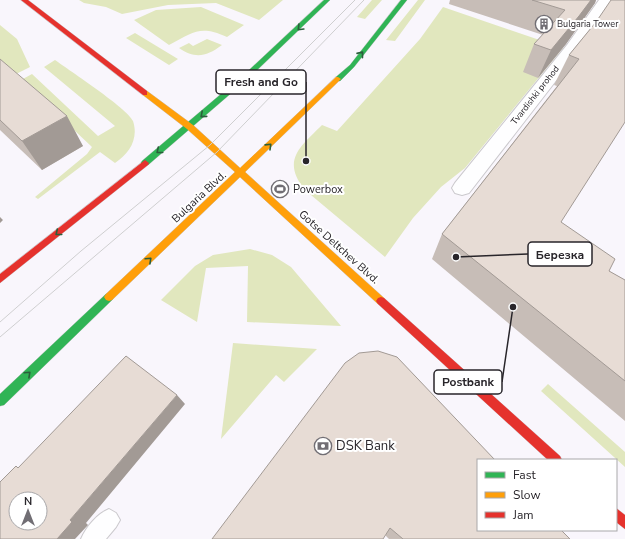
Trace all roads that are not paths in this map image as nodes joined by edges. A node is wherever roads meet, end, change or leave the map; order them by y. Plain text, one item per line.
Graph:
1 (24, 0) edge
2 (327, 0) edge
3 (404, 0) edge
4 (612, 1) edge
5 (190, 127) junction
6 (241, 173) junction
7 (462, 188) dead end
8 (0, 280) edge
9 (0, 401) edge
10 (555, 459) edge
11 (617, 515) edge
12 (109, 520) dead end
13 (625, 523) edge
14 (92, 539) edge

1 - 5 main road, Gotse Deltchev Blvd.
2 -> 5 main road
6 -> 3 main road, Bulgaria Blvd.
4 - 7 street, Tvardishki prohod
5 - 6 main road, Gotse Deltchev Blvd.
5 -> 8 main road
9 -> 6 main road, Bulgaria Blvd.
6 - 10 main road, Gotse Deltchev Blvd.
11 - 13 main road
12 - 14 lane

